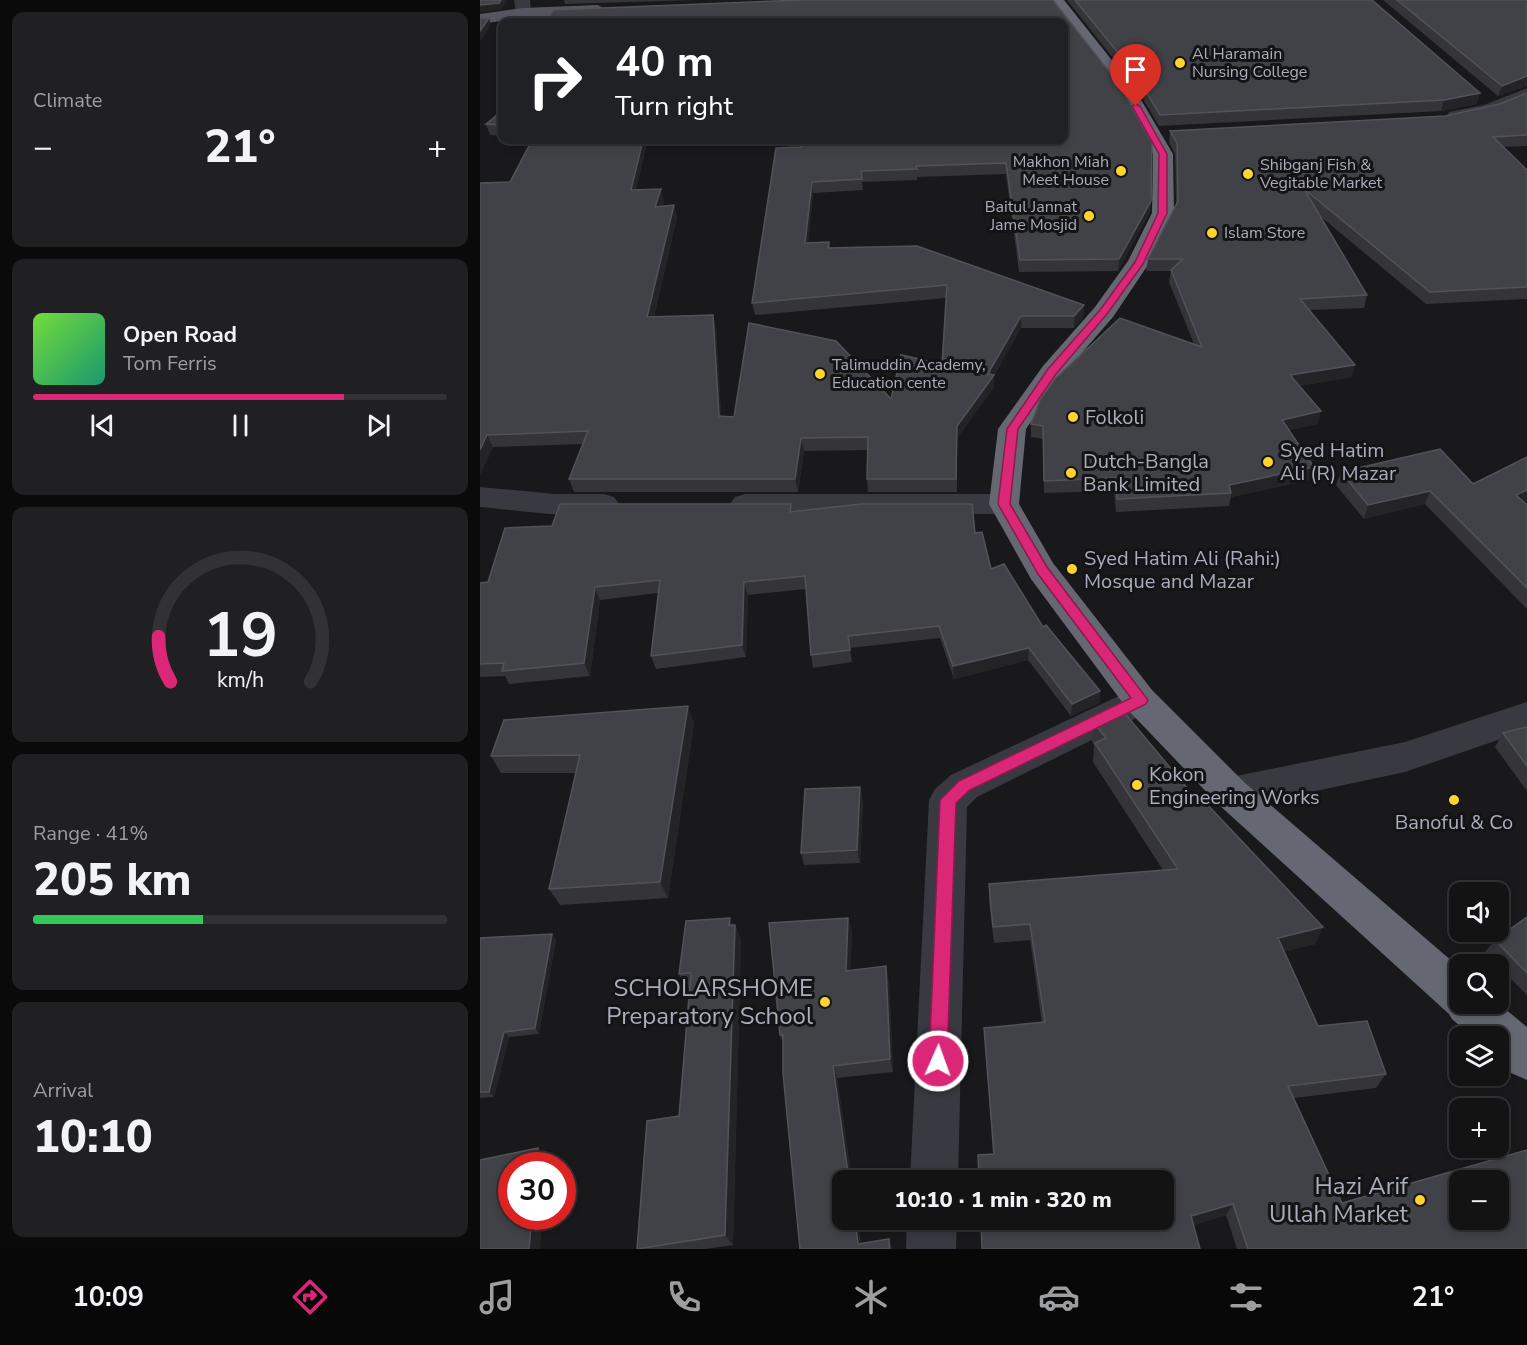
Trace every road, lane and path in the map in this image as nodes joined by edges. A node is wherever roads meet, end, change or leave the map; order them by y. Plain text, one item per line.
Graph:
1 (1056, 0) edge
2 (522, 6) edge
3 (615, 9) edge
4 (480, 19) edge
5 (1478, 91) edge
6 (1527, 93) edge
7 (1496, 106) junction
8 (1441, 119) edge
9 (480, 497) edge
10 (626, 504) edge
11 (720, 504) edge
12 (1004, 504) junction
13 (1140, 700) junction
14 (1527, 716) edge
15 (1231, 793) junction
16 (1449, 987) edge
17 (1478, 1014) edge
18 (1527, 1057) edge
19 (934, 1170) edge
20 (932, 1230) edge
21 (931, 1249) edge

1 - 12 highway
2 - 3 main road
2 - 4 main road
5 - 7 street
6 - 7 street
7 - 8 street
9 - 10 street
11 - 12 street
12 - 13 highway
13 - 15 highway
13 - 19 street
14 - 15 street
15 - 16 highway
17 - 18 highway
20 - 21 street

